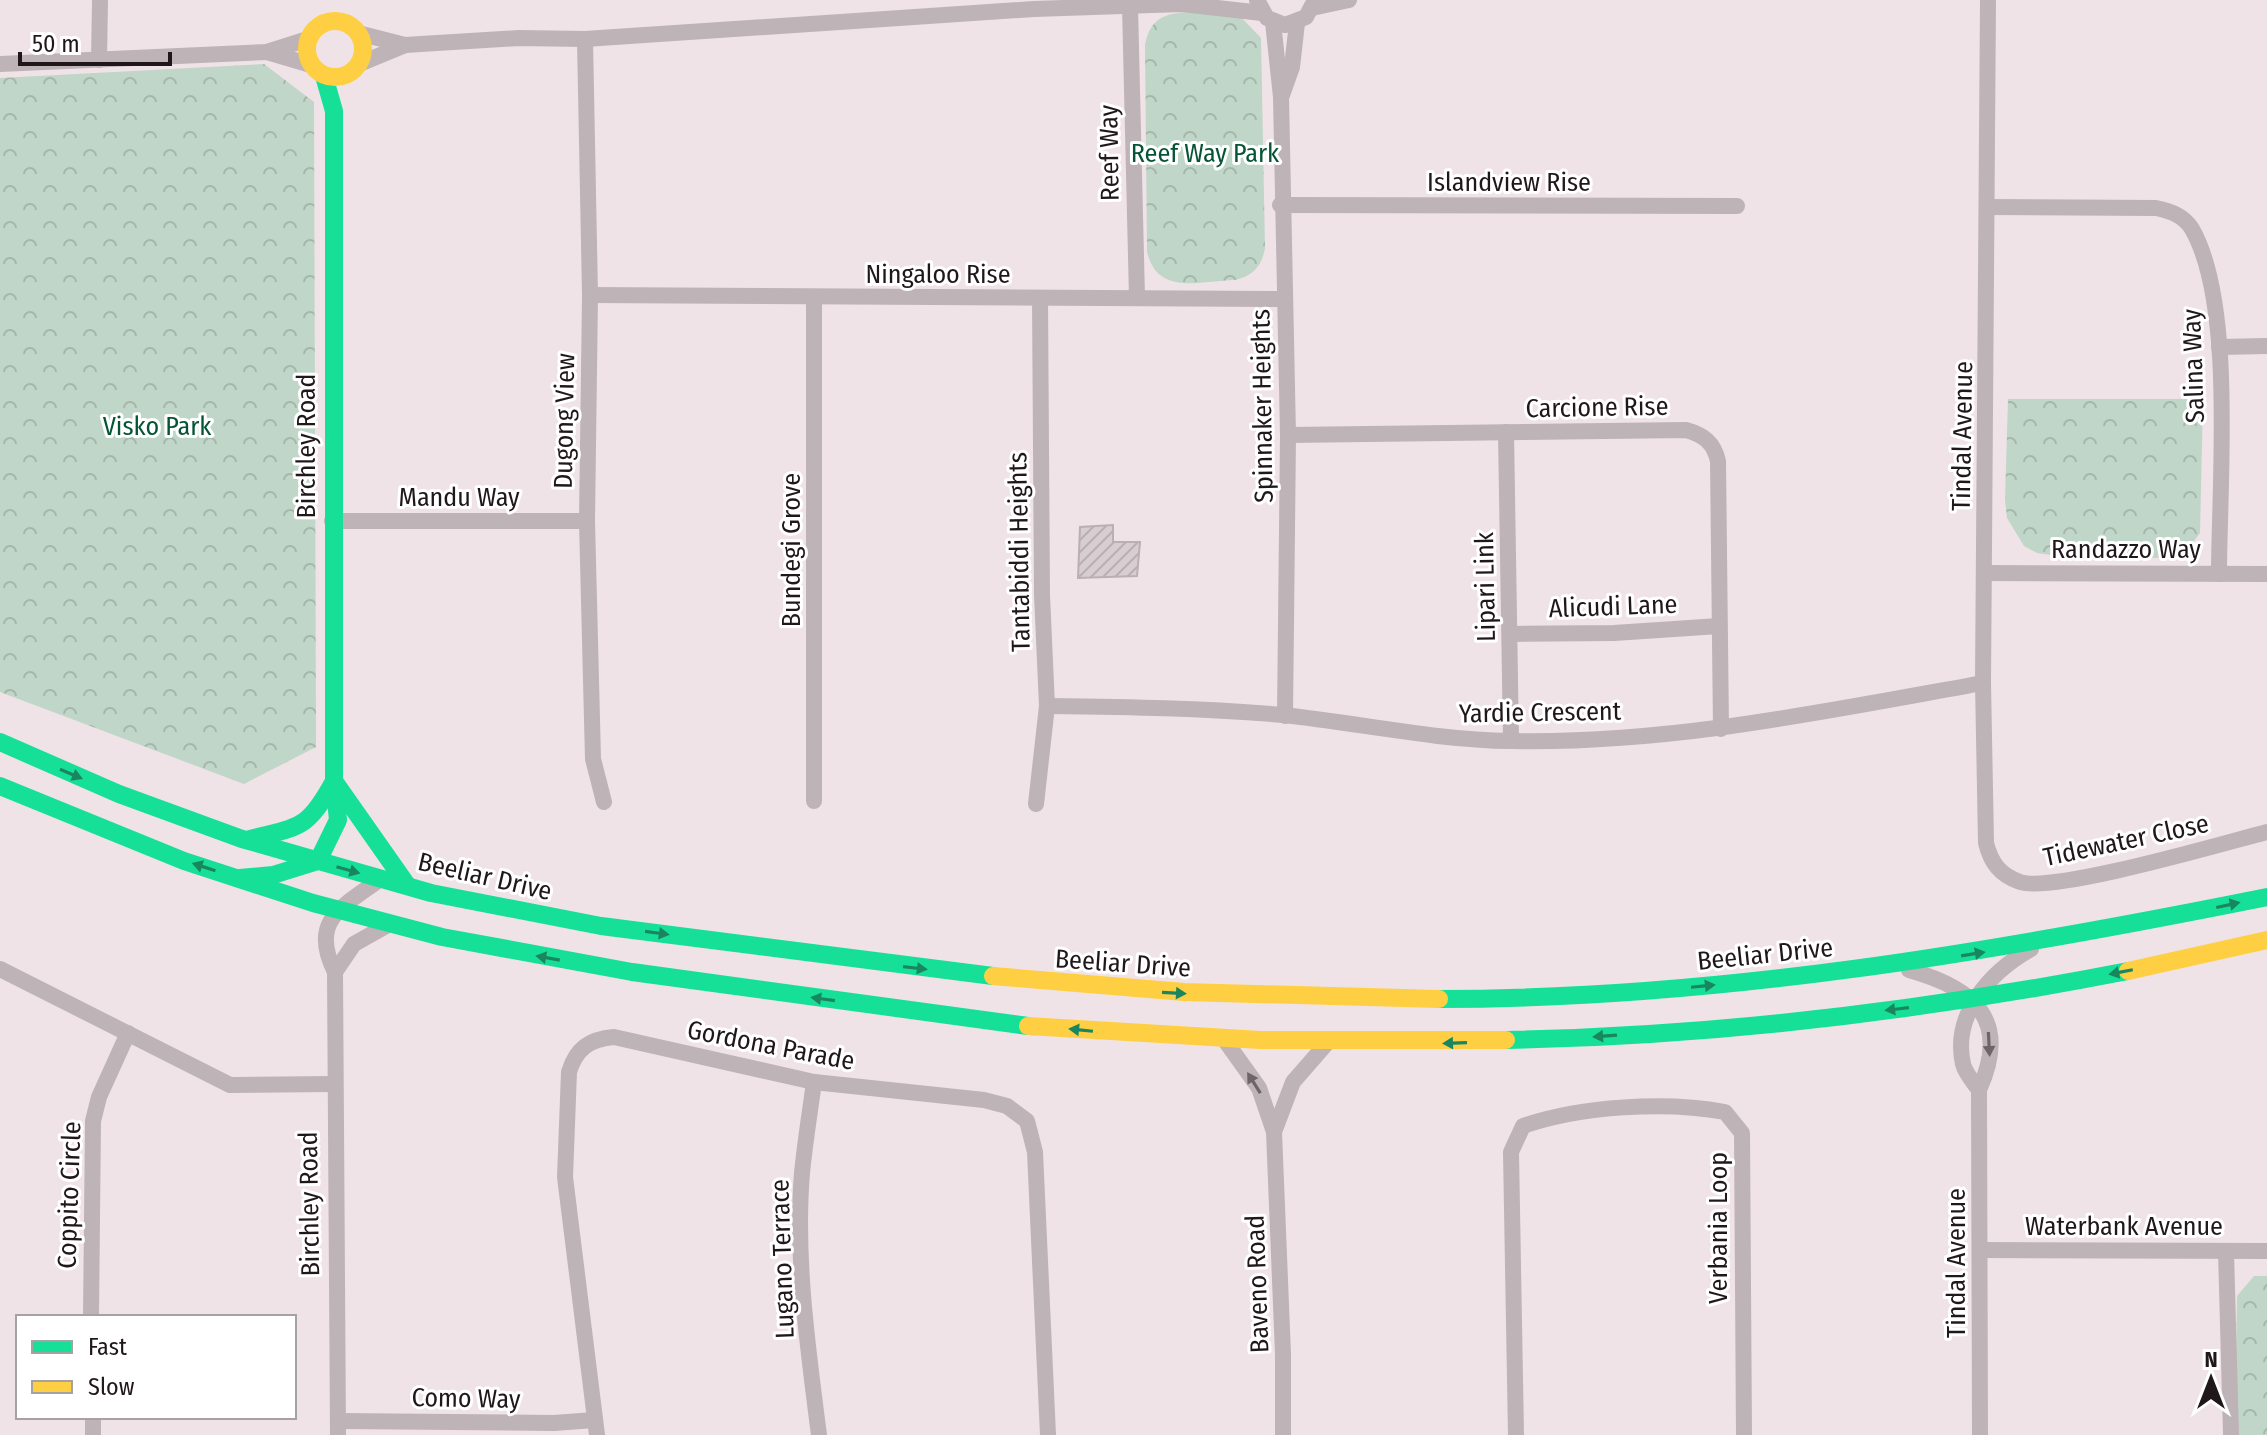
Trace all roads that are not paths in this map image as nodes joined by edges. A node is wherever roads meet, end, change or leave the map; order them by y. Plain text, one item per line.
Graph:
1 (100, 0) edge
2 (327, 0) edge
3 (339, 0) edge
4 (1349, 0) edge
5 (1988, 0) edge
6 (1188, 2) edge
7 (1034, 4) edge
8 (1313, 4) edge
9 (1130, 6) junction
10 (1264, 12) edge
11 (1297, 23) junction
12 (353, 28) junction
13 (313, 32) junction
14 (585, 39) junction
15 (405, 45) junction
16 (267, 52) junction
17 (99, 60) junction
18 (0, 64) edge
19 (354, 69) junction
20 (317, 70) junction
21 (1281, 97) junction
22 (334, 111) junction
23 (1280, 205) junction
24 (1737, 206) dead end
25 (1987, 207) junction
26 (590, 295) junction
27 (814, 298) junction
28 (1040, 298) junction
29 (1137, 298) junction
30 (1285, 299) junction
31 (2267, 346) edge
32 (2219, 347) junction
33 (1506, 432) junction
34 (1288, 435) junction
35 (332, 521) junction
36 (587, 521) junction
37 (1984, 573) junction
38 (2219, 574) junction
39 (2267, 574) edge
40 (1719, 626) junction
41 (1510, 634) junction
42 (1983, 683) junction
43 (1047, 706) junction
44 (1285, 716) junction
45 (1721, 729) junction
46 (1511, 741) junction
47 (0, 742) edge
48 (0, 769) edge
49 (334, 781) junction
50 (0, 786) edge
51 (814, 801) dead end
52 (604, 802) dead end
53 (1036, 804) dead end
54 (2267, 832) edge
55 (247, 840) junction
56 (142, 846) junction
57 (318, 861) junction
58 (1997, 870) joint
59 (238, 878) junction
60 (381, 879) junction
61 (407, 885) junction
62 (2267, 897) edge
63 (487, 906) junction
64 (340, 908) junction
65 (392, 924) junction
66 (2267, 940) edge
67 (2043, 943) junction
68 (1896, 966) junction
69 (0, 969) edge
70 (335, 972) junction
71 (687, 979) junction
72 (1975, 999) junction
73 (128, 1033) junction
74 (1224, 1039) junction
75 (1327, 1043) junction
76 (814, 1082) junction
77 (333, 1084) junction
78 (1979, 1090) junction
79 (1274, 1132) junction
80 (1981, 1250) junction
81 (2226, 1251) junction
82 (2267, 1251) edge
83 (91, 1315) edge
84 (338, 1428) edge
85 (595, 1428) edge
86 (819, 1435) edge
87 (1048, 1435) edge
88 (1283, 1435) edge
89 (1516, 1435) edge
90 (1744, 1435) edge
91 (1980, 1435) edge
92 (2231, 1435) edge

1 - 17 street
2 - 13 main road
3 - 12 main road
4 - 8 street
5 - 25 street, Tindal Avenue
6 - 9 street
6 - 10 street
7 - 9 street
7 - 14 street
8 - 11 street
9 - 29 street, Reef Way
10 - 11 street
10 - 21 street, Spinnaker Heights
11 - 21 street, Spinnaker Heights
12 - 13 main road
12 - 15 street
12 - 19 main road
13 - 16 street
13 - 20 main road
14 - 15 street
14 - 26 street, Dugong View
15 - 19 street
16 - 17 street
16 - 20 street
17 - 18 street
19 - 20 main road
19 - 22 main road, Birchley Road
20 - 22 main road, Birchley Road
21 - 23 street, Spinnaker Heights
22 - 35 main road, Birchley Road
23 - 24 street, Islandview Rise
23 - 30 street, Spinnaker Heights
25 - 32 street, Salina Way
25 - 37 street, Tindal Avenue
26 - 27 street, Ningaloo Rise
26 - 36 street, Dugong View
27 - 28 street, Ningaloo Rise
27 - 51 street, Bundegi Grove
28 - 29 street, Ningaloo Rise
28 - 43 street, Tantabiddi Heights
29 - 30 street, Ningaloo Rise
30 - 34 street, Spinnaker Heights
31 - 32 street
32 - 38 street, Salina Way
33 - 34 street, Carcione Rise
33 - 40 street, Carcione Rise
33 - 41 street, Lipari Link
34 - 44 street, Spinnaker Heights
35 - 36 street, Mandu Way
35 - 49 main road, Birchley Road
36 - 52 street, Dugong View
37 - 38 street, Randazzo Way
37 - 42 street, Tindal Avenue
38 - 39 street, Randazzo Way
40 - 41 street, Alicudi Lane
40 - 45 street, Carcione Rise
41 - 46 street, Lipari Link
42 - 45 street, Yardie Crescent
42 - 58 street, Tindal Avenue
43 - 44 street, Yardie Crescent
43 - 53 street, Tantabiddi Heights
44 - 46 street, Yardie Crescent
45 - 46 street, Yardie Crescent
47 -> 55 main road, Beeliar Drive
48 - 56 main road
49 - 55 main road
49 - 57 main road, Birchley Road
49 - 61 main road
50 - 56 main road
54 - 58 street, Tidewater Close
55 - 57 main road, Beeliar Drive
59 -> 56 main road
57 - 59 main road
57 -> 60 main road, Beeliar Drive
59 - 64 main road
60 - 61 main road, Beeliar Drive
60 - 64 street
61 - 63 main road, Beeliar Drive
67 -> 62 main road, Beeliar Drive
63 -> 68 main road, Beeliar Drive
63 - 71 main road
64 - 65 main road
64 - 70 street, Birchley Road
65 - 70 street
71 -> 65 main road
66 -> 72 main road
68 -> 67 main road, Beeliar Drive
67 - 72 street, Tindal Avenue
68 - 72 street
69 - 73 street
70 - 77 street, Birchley Road
74 -> 71 main road
72 -> 75 main road
72 -> 78 street, Tindal Avenue
72 - 78 street, Tindal Avenue
73 - 77 street
73 - 83 street, Coppito Circle
74 - 75 main road
79 -> 74 street, Baveno Road
75 - 79 street, Baveno Road
76 - 85 street, Gordona Parade
76 - 86 street, Lugano Terrace
76 - 87 street, Gordona Parade
77 - 84 street, Birchley Road
78 - 80 street, Tindal Avenue
79 - 88 street, Baveno Road
80 - 81 street, Waterbank Avenue
80 - 91 street, Tindal Avenue
81 - 82 street, Waterbank Avenue
81 - 92 street
84 - 85 street, Como Way
89 - 90 street, Verbania Loop

